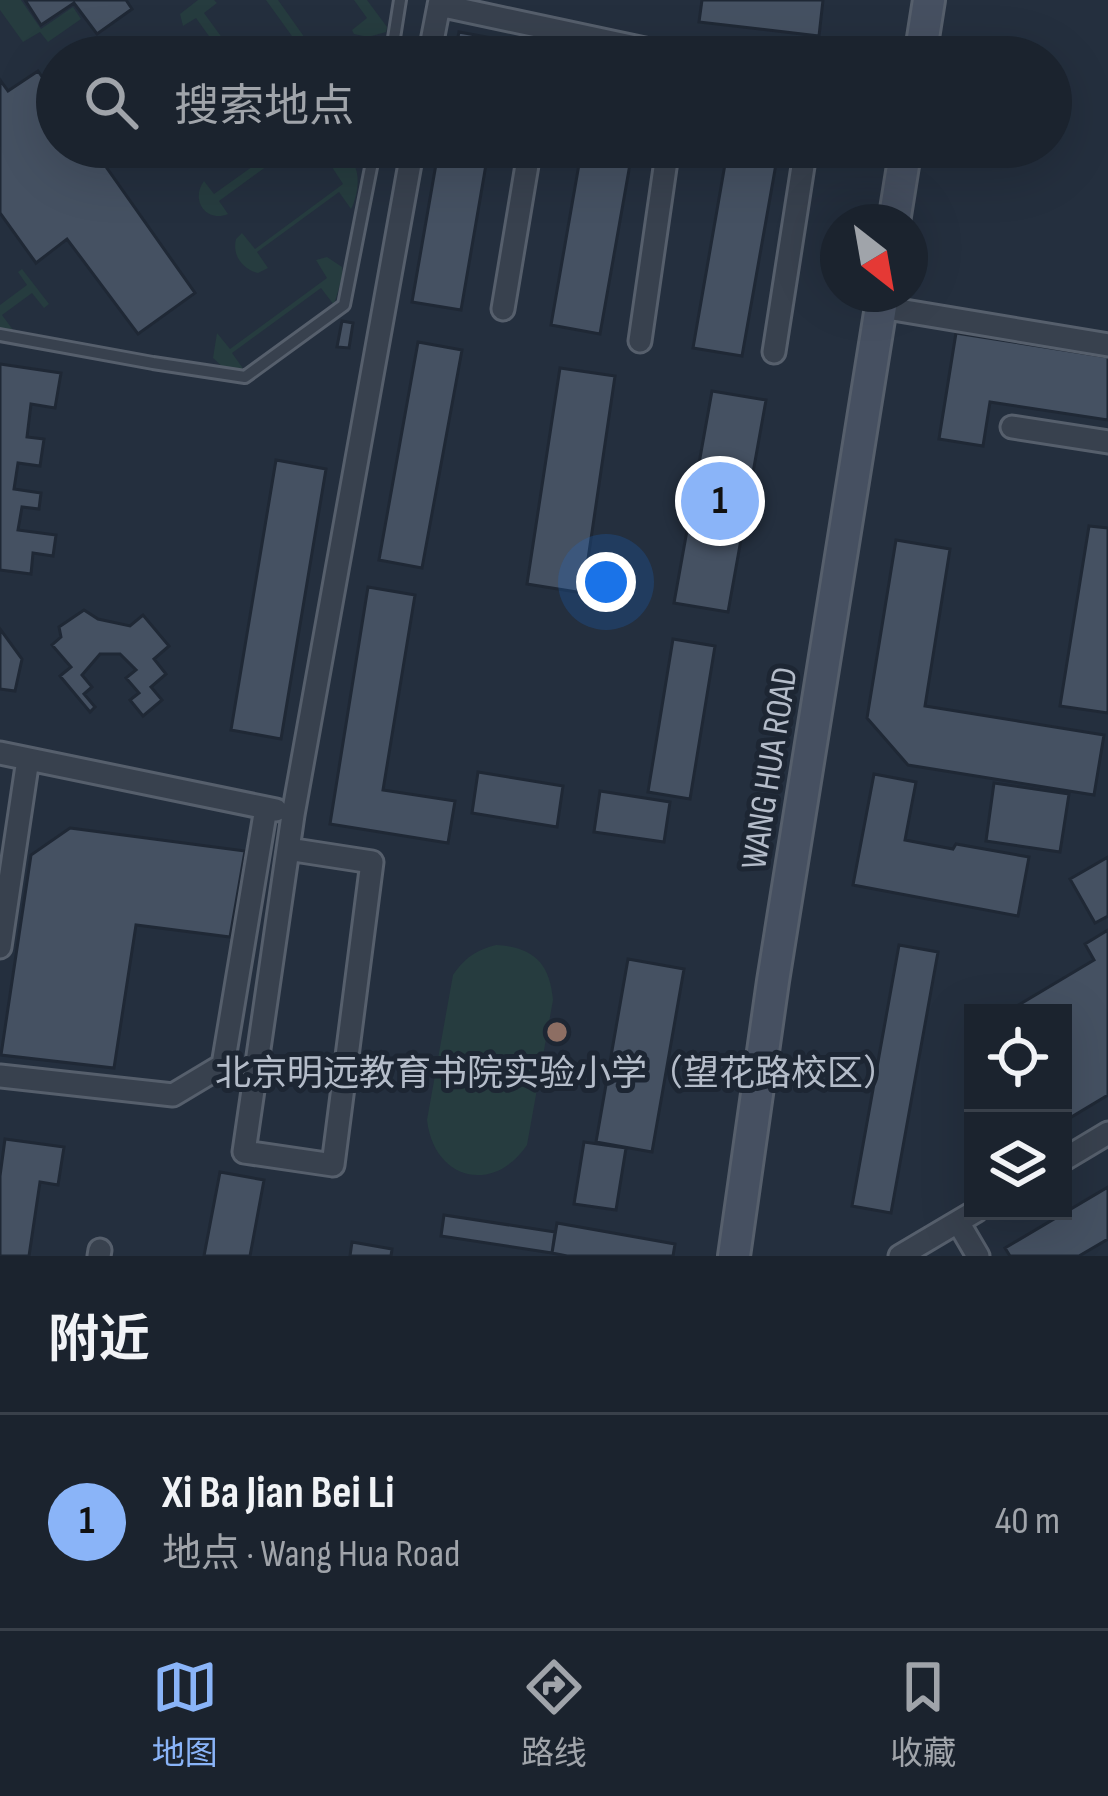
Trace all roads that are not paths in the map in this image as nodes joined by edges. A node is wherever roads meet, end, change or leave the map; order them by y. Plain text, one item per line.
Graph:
1 (400, 0) edge
2 (929, 0) edge
3 (439, 2) edge
4 (550, 28) junction
5 (394, 36) edge
6 (433, 36) edge
7 (549, 36) edge
8 (586, 36) edge
9 (923, 36) edge
10 (371, 168) edge
11 (409, 168) edge
12 (526, 168) edge
13 (665, 168) edge
14 (803, 168) edge
15 (903, 168) edge
16 (898, 204) edge
17 (503, 309) dead end
18 (928, 310) edge
19 (880, 312) edge
20 (0, 335) edge
21 (640, 341) dead end
22 (1108, 345) edge
23 (774, 352) dead end
24 (1012, 427) dead end
25 (1108, 442) edge
26 (0, 753) edge
27 (28, 759) junction
28 (266, 808) junction
29 (293, 815) junction
30 (288, 849) junction
31 (0, 947) edge
32 (0, 1076) edge
33 (1108, 1133) edge
34 (1072, 1155) edge
35 (964, 1218) edge
36 (968, 1220) edge
37 (734, 1256) edge
38 (900, 1256) edge
39 (978, 1256) edge

1 - 5 lane
2 - 9 street
3 - 4 street
3 - 6 street
4 - 7 street
4 - 8 street
10 - 20 lane
11 - 29 street
12 - 17 street
13 - 21 street
14 - 23 street
15 - 16 street
18 - 22 street
19 - 37 street, WANG HUA ROAD
24 - 25 street
26 - 27 street
27 - 28 street
27 - 31 street
28 - 29 street
28 - 32 street
29 - 30 street
30 - 30 street
33 - 34 street
35 - 38 street
36 - 39 street

